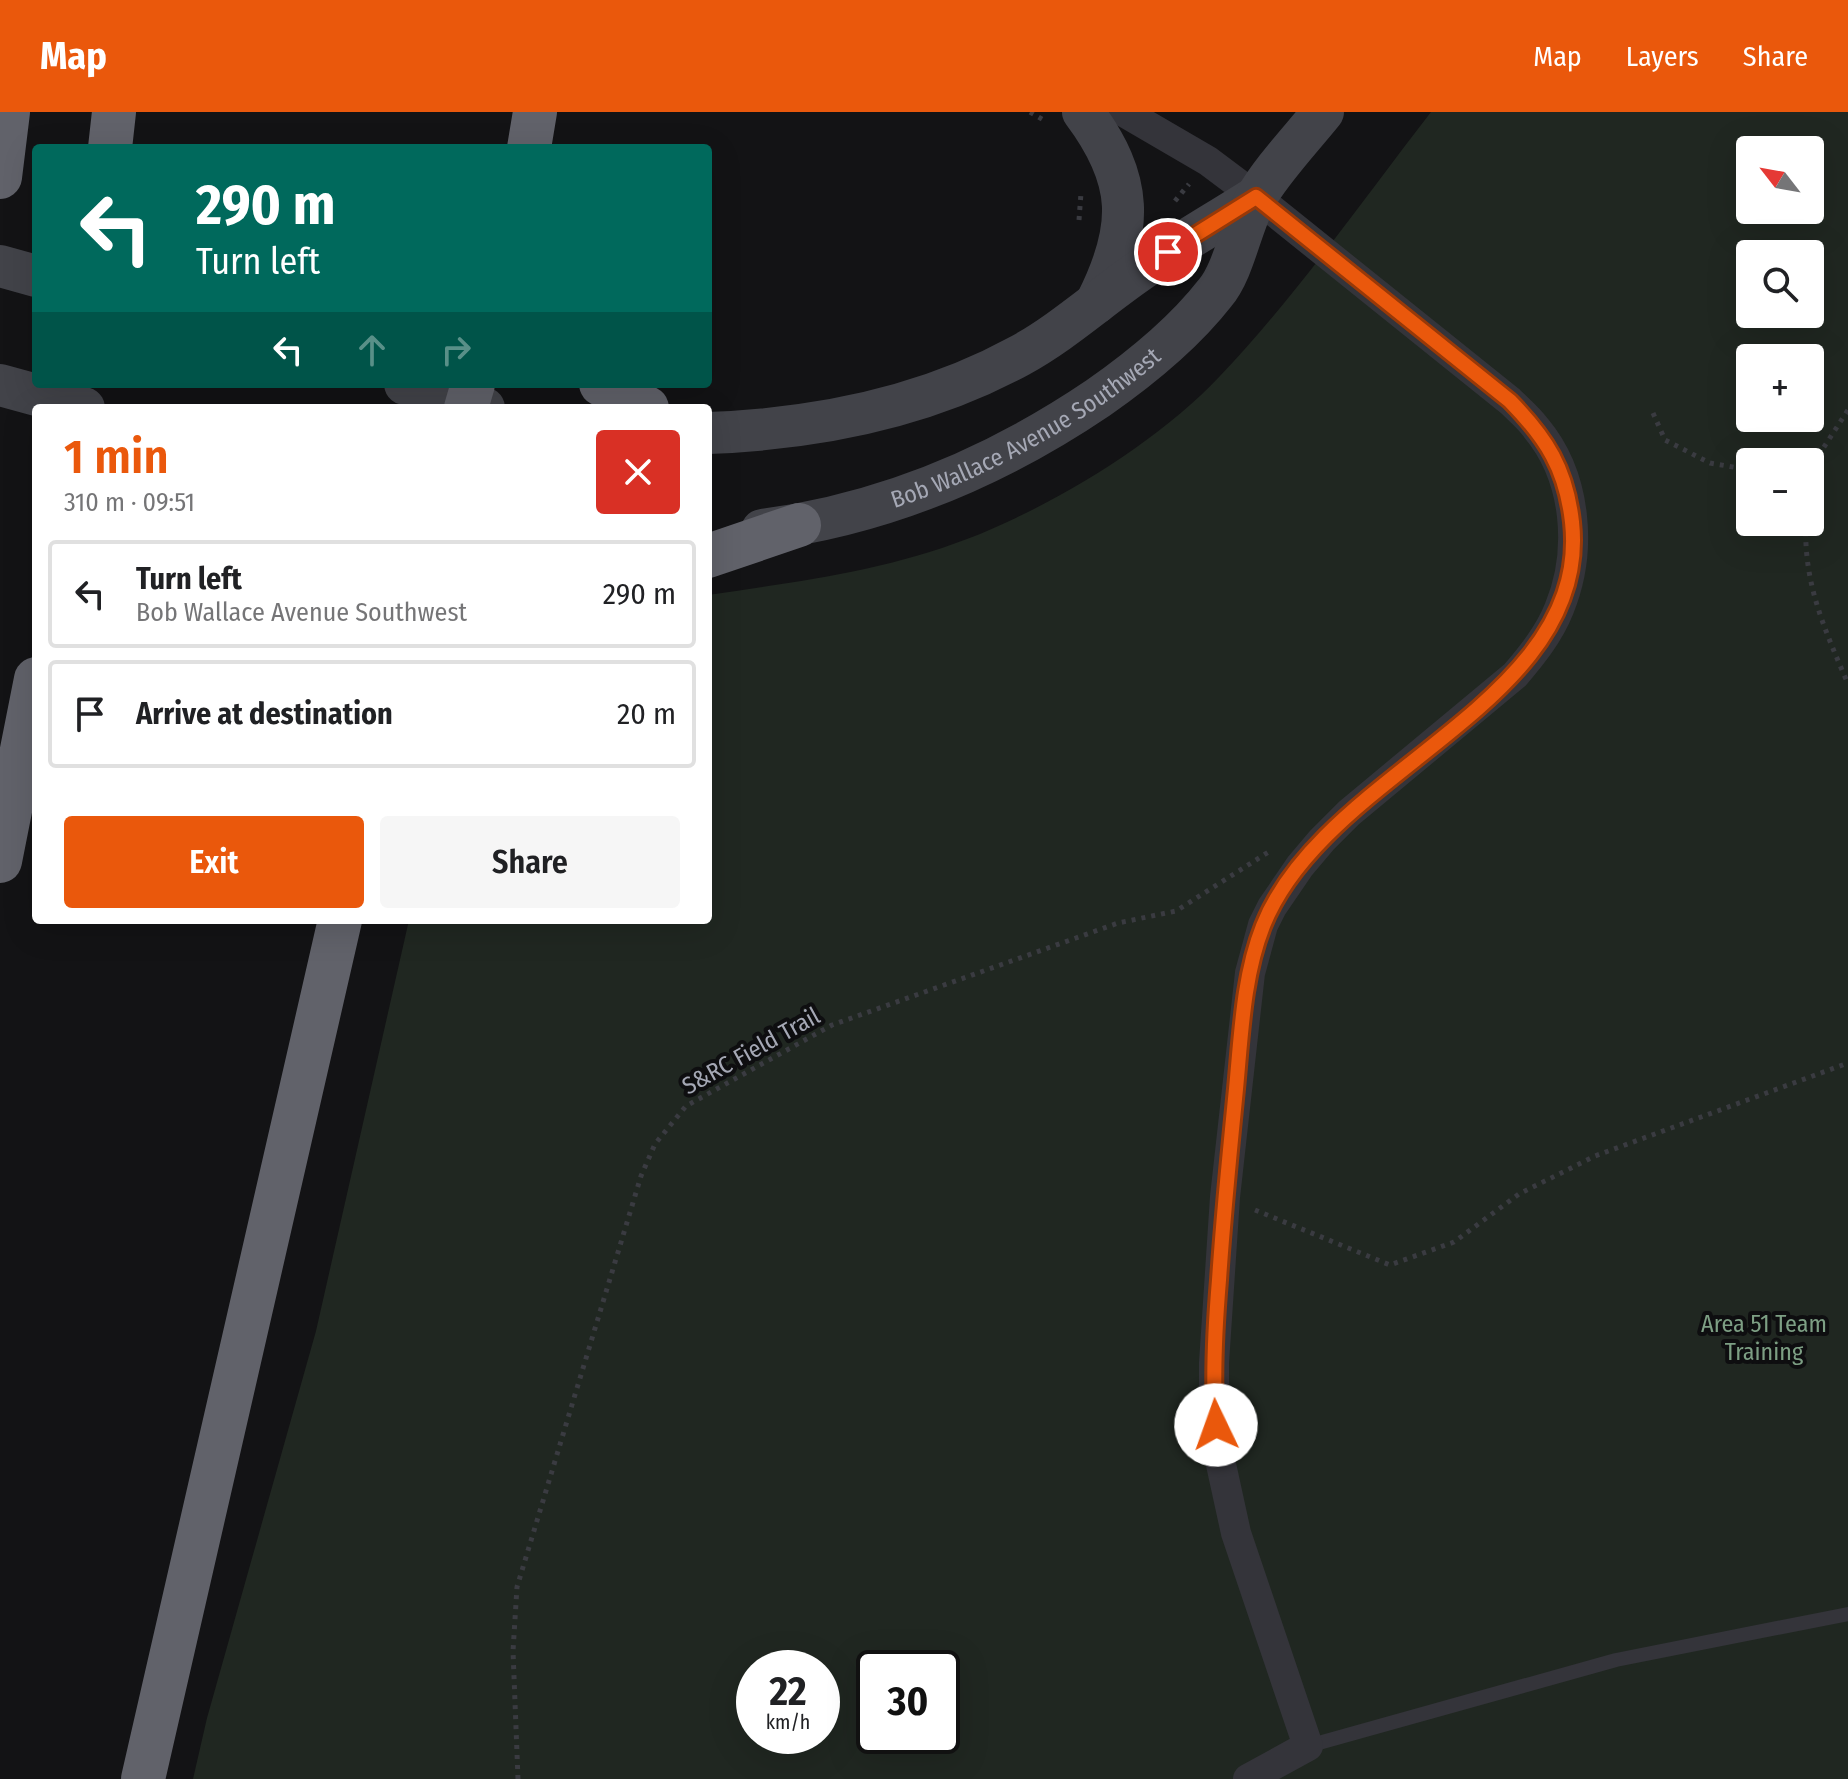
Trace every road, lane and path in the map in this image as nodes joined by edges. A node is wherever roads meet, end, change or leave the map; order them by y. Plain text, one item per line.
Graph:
1 (8, 112) edge
2 (114, 112) edge
3 (535, 112) edge
4 (1083, 112) edge
5 (1124, 112) edge
6 (1323, 112) edge
7 (110, 144) edge
8 (530, 144) edge
9 (0, 177) edge
10 (1256, 197) junction
11 (0, 266) edge
12 (32, 275) edge
13 (1096, 304) junction
14 (0, 385) edge
15 (421, 388) edge
16 (609, 388) edge
17 (473, 401) edge
18 (69, 404) edge
19 (639, 404) edge
20 (1848, 410) edge
21 (1653, 413) dead end
22 (712, 433) edge
23 (1823, 448) edge
24 (1736, 468) edge
25 (799, 525) junction
26 (712, 535) edge
27 (1805, 536) edge
28 (712, 555) edge
29 (1848, 684) edge
30 (32, 699) edge
31 (1276, 847) dead end
32 (0, 861) edge
33 (339, 924) edge
34 (1848, 1063) edge
35 (1225, 1197) junction
36 (1848, 1614) edge
37 (1308, 1746) junction
38 (143, 1779) edge
39 (518, 1779) edge
40 (1248, 1779) edge

1 - 9 highway
2 - 7 highway
3 - 8 highway
4 - 13 main road
5 - 10 street
6 - 10 main road, Bob Wallace Avenue Southwest
10 - 13 main road, Bob Wallace Avenue Southwest
10 - 25 main road, Bob Wallace Avenue Southwest
10 - 35 street
11 - 12 main road
13 - 22 main road, Bob Wallace Avenue Southwest
14 - 18 main road, bridge
15 - 17 main road
16 - 19 highway
20 - 23 path
21 - 24 path
25 - 26 main road, Bob Wallace Avenue Southwest
25 - 28 highway
27 - 29 path
30 - 32 highway
31 - 39 path, S&RC Field Trail
33 - 38 highway
34 - 35 path
35 - 37 street
36 - 37 lane
37 - 40 street

